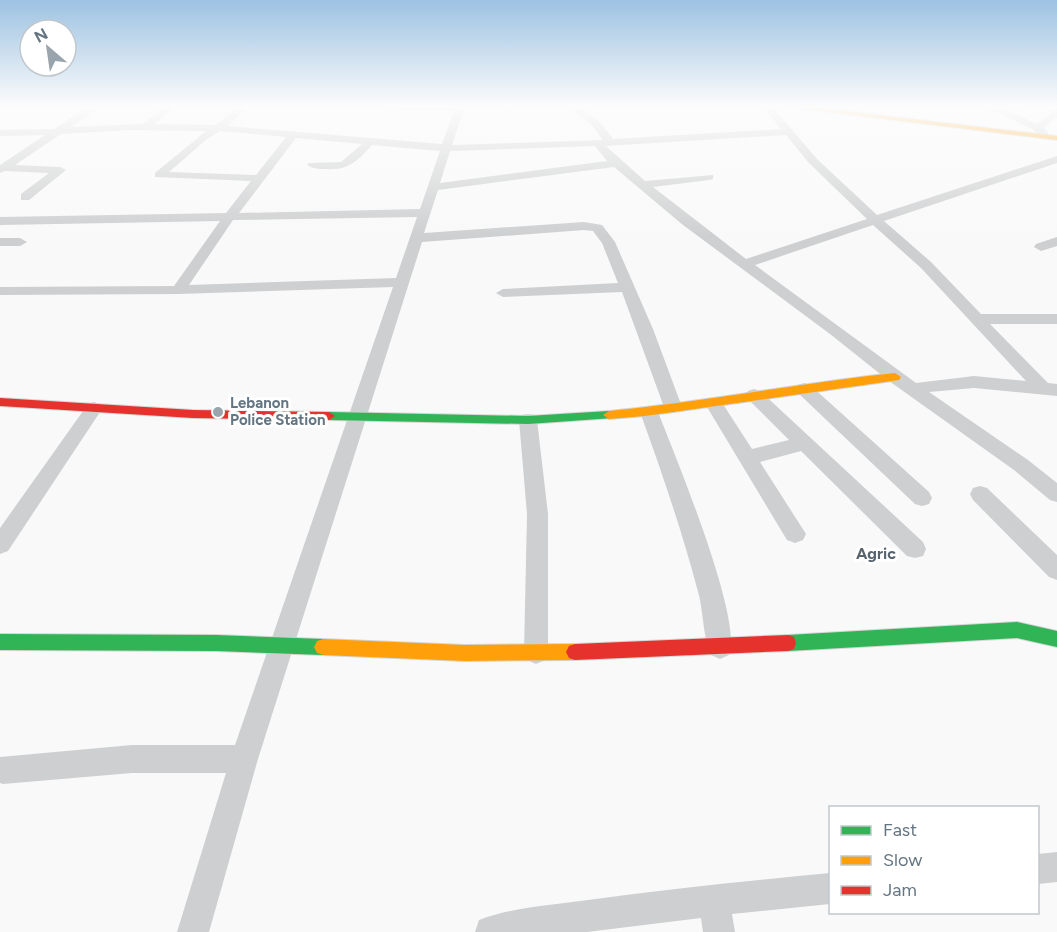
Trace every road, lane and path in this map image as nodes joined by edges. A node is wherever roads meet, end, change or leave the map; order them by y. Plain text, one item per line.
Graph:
1 (31, 149) edge
2 (189, 149) edge
3 (282, 149) edge
4 (363, 149) edge
5 (446, 149) edge
6 (603, 149) edge
7 (803, 149) edge
8 (1057, 159) edge
9 (616, 163) junction
10 (313, 165) dead end
11 (2, 169) edge
12 (709, 177) dead end
13 (259, 178) junction
14 (644, 185) junction
15 (434, 187) junction
16 (25, 197) dead end
17 (425, 213) junction
18 (230, 216) junction
19 (876, 220) junction
20 (0, 221) edge
21 (417, 238) junction
22 (1057, 241) edge
23 (0, 242) edge
24 (20, 242) dead end
25 (1041, 247) dead end
26 (744, 264) junction
27 (402, 282) junction
28 (626, 286) junction
29 (178, 290) junction
30 (0, 291) edge
31 (503, 293) dead end
32 (1057, 319) edge
33 (980, 320) junction
34 (895, 377) junction
35 (804, 389) junction
36 (915, 389) junction
37 (1050, 389) edge
38 (754, 395) junction
39 (0, 402) edge
40 (713, 402) junction
41 (673, 407) junction
42 (94, 408) junction
43 (649, 411) junction
44 (355, 419) junction
45 (528, 420) junction
46 (805, 443) junction
47 (747, 458) junction
48 (980, 494) dead end
49 (1057, 494) edge
50 (922, 498) dead end
51 (795, 534) dead end
52 (0, 545) edge
53 (915, 549) dead end
54 (1057, 570) edge
55 (1057, 639) edge
56 (0, 642) edge
57 (283, 646) junction
58 (720, 647) junction
59 (536, 652) junction
60 (244, 759) junction
61 (3, 770) dead end
62 (1057, 867) edge
63 (1039, 869) edge
64 (829, 889) edge
65 (714, 900) junction
66 (193, 932) edge
67 (491, 932) edge
68 (719, 932) edge

1 - 11 street
2 - 13 street
3 - 13 street
4 - 10 street
5 - 15 street
6 - 9 street
7 - 19 street
8 - 19 street
9 - 14 street
9 - 15 street
11 - 16 street
12 - 14 street
13 - 18 street
14 - 26 street
15 - 17 street
17 - 18 street
17 - 21 street
18 - 20 street
18 - 29 street
19 - 26 street
19 - 33 street
21 - 27 street
21 - 28 street
22 - 25 street
23 - 24 street
26 - 34 street
27 - 29 street
27 - 44 street
28 - 31 street
28 - 41 street
29 - 30 street
32 - 33 street
33 - 37 street
34 - 35 street
34 - 36 street
35 - 38 street
35 - 50 street
36 - 37 street
36 - 49 street
38 - 40 street
38 - 46 street
39 - 42 street
40 - 41 street
40 - 47 street
41 - 43 street
42 - 44 street
42 - 52 street
43 - 45 street
43 - 58 street
44 - 45 street
44 - 57 street
45 - 59 street
46 - 47 street
46 - 53 street
47 - 51 street
48 - 54 street
55 - 58 street
56 - 57 street
57 - 59 street
57 - 60 street
58 - 59 street
60 - 61 street
60 - 66 street
62 - 63 street
64 - 65 street
65 - 67 street
65 - 68 street

